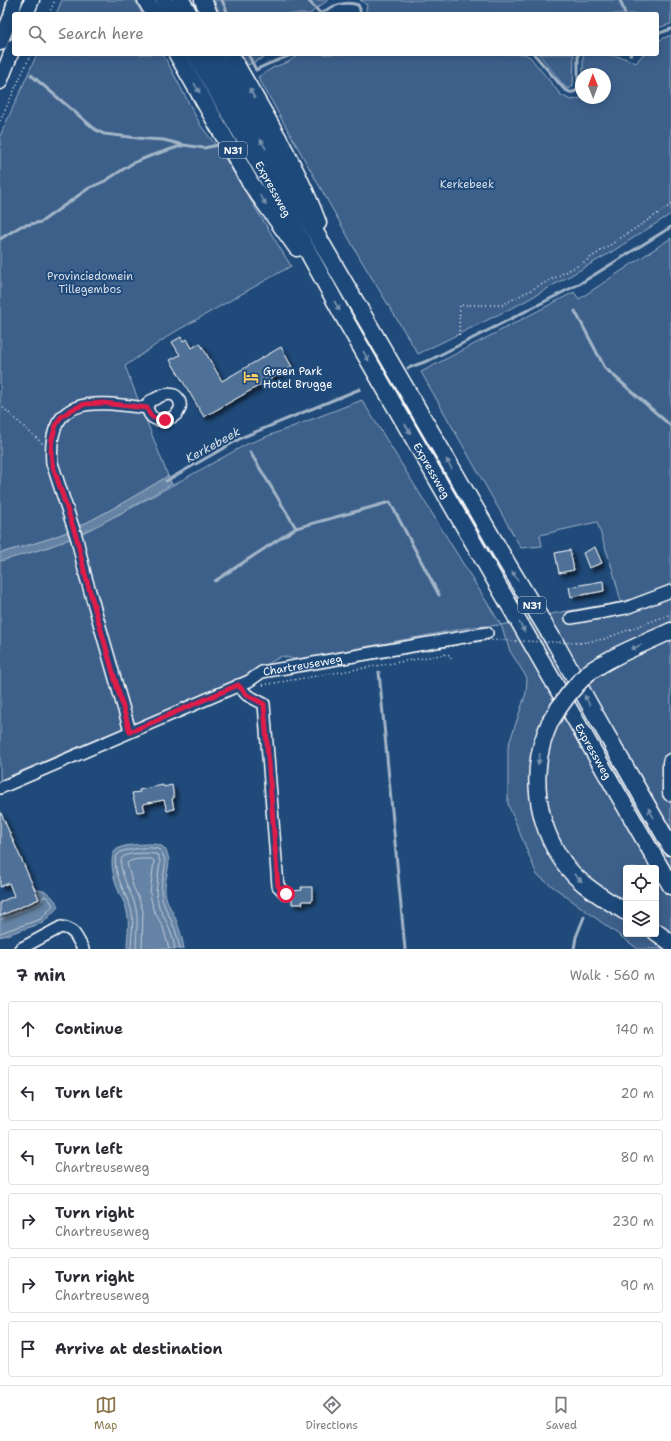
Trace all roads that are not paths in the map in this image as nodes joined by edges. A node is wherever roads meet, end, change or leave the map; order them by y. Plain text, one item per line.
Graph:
1 (16, 0) edge
2 (32, 0) edge
3 (146, 0) edge
4 (164, 0) edge
5 (181, 0) edge
6 (203, 0) edge
7 (27, 12) edge
8 (153, 12) edge
9 (171, 12) edge
10 (188, 12) edge
11 (208, 12) edge
12 (0, 43) edge
13 (12, 51) edge
14 (178, 56) edge
15 (196, 56) edge
16 (213, 56) edge
17 (231, 56) edge
18 (0, 82) edge
19 (333, 262) junction
20 (328, 289) junction
21 (147, 408) dead end
22 (671, 591) edge
23 (571, 618) dead end
24 (671, 631) edge
25 (487, 633) dead end
26 (238, 685) junction
27 (130, 732) junction
28 (671, 762) edge
29 (0, 788) edge
30 (671, 792) edge
31 (671, 847) edge
32 (671, 886) edge
33 (286, 894) dead end
34 (623, 910) edge
35 (659, 934) edge
36 (671, 943) edge
37 (20, 949) edge
38 (83, 949) edge

1 - 12 main road
2 - 7 main road
3 - 8 highway
4 - 9 highway
5 - 10 highway
6 - 11 highway
13 - 18 main road
14 -> 20 highway, N31
15 - 20 highway, Expressweg / N31
19 -> 16 highway, Expressweg / N31
19 -> 17 highway, N31
31 -> 19 highway, Expressweg / N31
20 -> 32 highway, Expressweg / N31
21 - 27 street
22 - 23 street
24 -> 34 highway, bridge
25 - 26 street, Chartreuseweg
26 - 27 street, Chartreuseweg
26 - 33 street
27 - 29 street, Chartreuseweg
28 - 30 highway
35 - 36 highway
37 - 38 street

